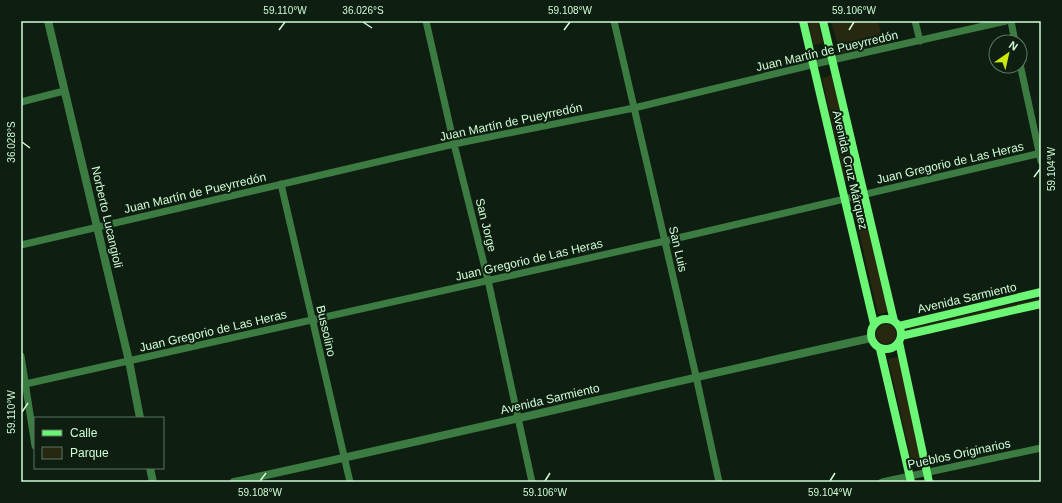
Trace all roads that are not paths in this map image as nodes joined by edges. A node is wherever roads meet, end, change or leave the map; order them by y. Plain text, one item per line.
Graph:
1 (48, 21) edge
2 (426, 21) edge
3 (614, 21) edge
4 (803, 21) edge
5 (823, 21) edge
6 (915, 21) edge
7 (1006, 21) edge
8 (1011, 21) edge
9 (1013, 34) edge
10 (920, 41) junction
11 (832, 60) junction
12 (813, 65) junction
13 (1022, 74) edge
14 (64, 91) junction
15 (21, 102) edge
16 (634, 108) junction
17 (454, 144) junction
18 (1040, 153) edge
19 (1041, 161) edge
20 (281, 184) junction
21 (863, 194) junction
22 (844, 199) junction
23 (97, 227) junction
24 (665, 241) junction
25 (21, 245) edge
26 (488, 280) junction
27 (1041, 292) edge
28 (1041, 304) edge
29 (312, 320) junction
30 (874, 324) junction
31 (897, 324) junction
32 (871, 338) junction
33 (900, 339) junction
34 (880, 348) junction
35 (21, 356) edge
36 (129, 361) junction
37 (696, 376) junction
38 (23, 384) edge
39 (140, 417) edge
40 (518, 419) junction
41 (34, 441) edge
42 (1041, 448) edge
43 (345, 458) junction
44 (150, 469) edge
45 (927, 472) junction
46 (910, 479) edge
47 (153, 482) edge
48 (234, 482) edge
49 (350, 482) edge
50 (532, 482) edge
51 (718, 482) edge
52 (882, 482) edge
53 (929, 482) edge

1 - 14 street, Norberto Lucangioli
2 - 17 street, San Jorge
3 - 16 street, San Luis
4 - 12 main road, Avenida Cruz Márquez
5 - 11 main road, Avenida Cruz Márquez
6 - 10 street
7 - 10 street, Juan Martín de Pueyrredón
8 - 9 street
10 - 11 street, Juan Martín de Pueyrredón
11 - 12 street, Juan Martín de Pueyrredón
11 - 21 main road, Avenida Cruz Márquez
12 - 16 street, Juan Martín de Pueyrredón
12 - 22 main road, Avenida Cruz Márquez
13 - 18 street
14 - 15 street
14 - 23 street, Norberto Lucangioli
16 - 17 street, Juan Martín de Pueyrredón
16 - 24 street, San Luis
17 - 20 street, Juan Martín de Pueyrredón
17 - 26 street, San Jorge
18 - 19 street
18 - 21 street, Juan Gregorio de Las Heras
20 - 23 street, Juan Martín de Pueyrredón
20 - 29 street, Bussolino
21 - 22 street, Juan Gregorio de Las Heras
21 - 31 main road, Avenida Cruz Márquez
22 - 24 street, Juan Gregorio de Las Heras
22 - 30 main road, Avenida Cruz Márquez
23 - 25 street, Juan Martín de Pueyrredón
23 - 36 street, Norberto Lucangioli
24 - 26 street, Juan Gregorio de Las Heras
24 - 37 street, San Luis
26 - 29 street, Juan Gregorio de Las Heras
26 - 40 street, San Jorge
27 - 31 main road, Avenida Sarmiento
28 - 33 main road, Avenida Sarmiento
29 - 36 street, Juan Gregorio de Las Heras
29 - 43 street, Bussolino
30 - 31 main road
30 - 32 main road
31 - 33 main road
32 - 34 main road
32 - 37 street, Avenida Sarmiento
33 - 34 main road
33 - 45 main road
34 - 46 main road
35 - 38 street
36 - 38 street, Juan Gregorio de Las Heras
36 - 39 street, Norberto Lucangioli
37 - 40 street, Avenida Sarmiento
37 - 51 street, San Luis
38 - 41 street
40 - 43 street, Avenida Sarmiento
40 - 50 street, San Jorge
42 - 45 street, Pueblos Originarios
43 - 48 street, Avenida Sarmiento
43 - 49 street, Bussolino
44 - 47 street
45 - 46 street, Pueblos Originarios
45 - 53 main road
46 - 52 street, Pueblos Originarios

